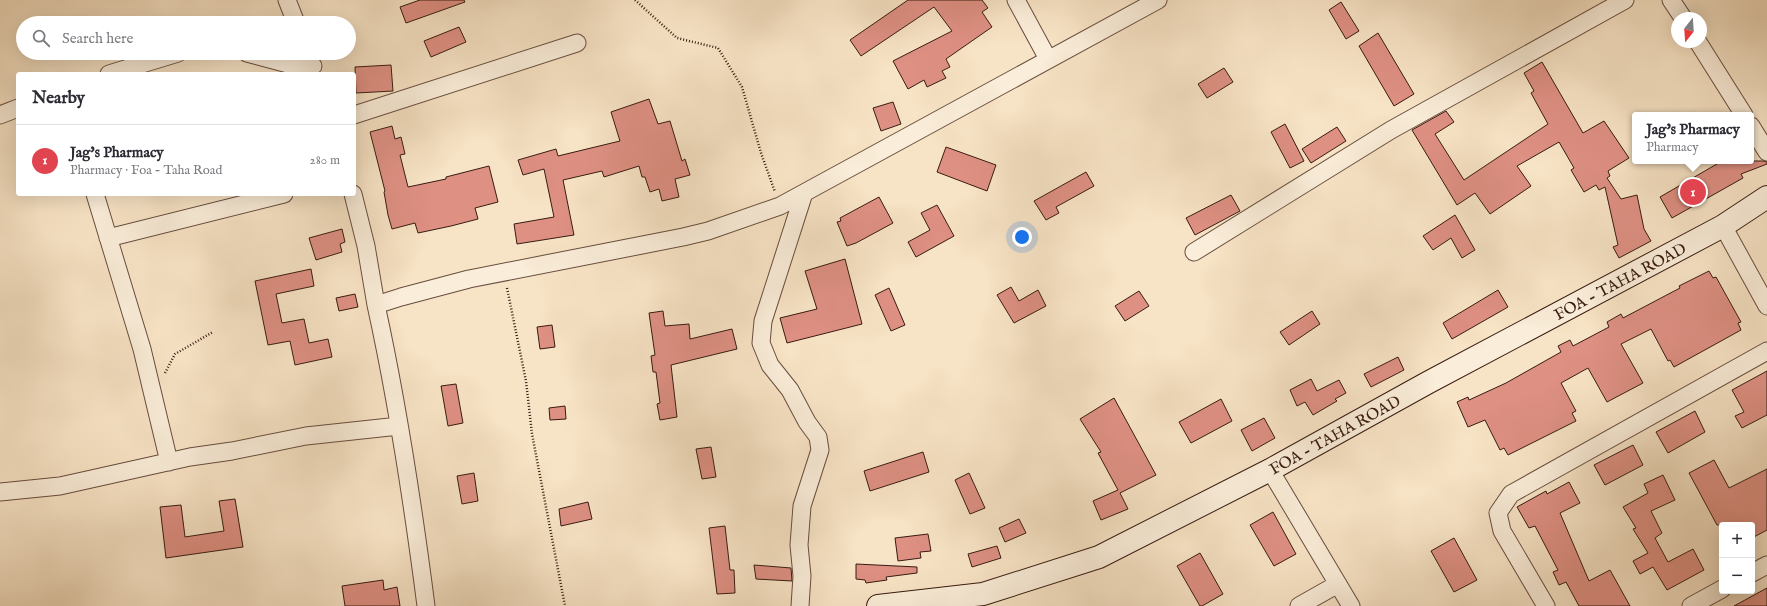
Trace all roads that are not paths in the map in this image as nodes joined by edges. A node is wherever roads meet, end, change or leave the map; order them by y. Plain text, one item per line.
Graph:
1 (287, 0) edge
2 (1016, 0) edge
3 (1158, 0) edge
4 (1625, 0) edge
5 (1671, 0) edge
6 (1678, 12) edge
7 (293, 16) edge
8 (578, 43) dead end
9 (1702, 48) edge
10 (1048, 59) junction
11 (155, 60) edge
12 (273, 60) edge
13 (312, 64) edge
14 (116, 72) edge
15 (16, 109) edge
16 (1742, 112) edge
17 (356, 114) edge
18 (0, 115) edge
19 (1754, 131) edge
20 (1767, 152) edge
21 (804, 193) junction
22 (96, 196) edge
23 (276, 196) edge
24 (354, 196) edge
25 (1767, 198) edge
26 (1723, 226) junction
27 (108, 238) junction
28 (1194, 252) dead end
29 (376, 305) junction
30 (1767, 306) edge
31 (1767, 351) edge
32 (399, 426) junction
33 (169, 462) junction
34 (1270, 470) junction
35 (0, 492) edge
36 (1767, 565) edge
37 (1755, 571) edge
38 (1338, 584) junction
39 (1719, 591) edge
40 (985, 600) edge
41 (426, 606) edge
42 (800, 606) edge
43 (878, 606) edge
44 (1299, 606) edge
45 (1351, 606) edge
46 (1546, 606) edge
47 (1691, 606) edge

1 - 7 street
2 - 10 street
3 - 10 street
4 - 28 street
5 - 6 street
8 - 17 street
9 - 16 street
10 - 21 street
11 - 14 street
12 - 13 street
15 - 18 street
19 - 20 street
21 - 29 street
21 - 42 street
22 - 27 street
23 - 27 street
24 - 29 street
25 - 26 street, FOA - TAHA ROAD
26 - 30 street
26 - 34 street, FOA - TAHA ROAD
27 - 33 street
29 - 32 street
31 - 46 street
32 - 33 street
32 - 41 street
33 - 35 street
34 - 38 street
34 - 40 street, FOA - TAHA ROAD
36 - 37 street
38 - 44 street
38 - 45 street
39 - 47 street
40 - 43 street, FOA - TAHA ROAD

